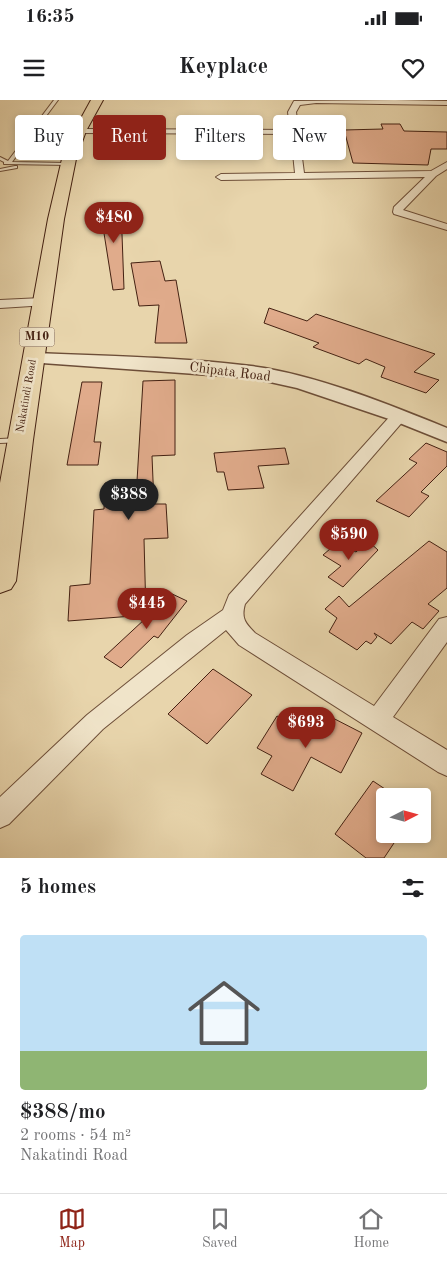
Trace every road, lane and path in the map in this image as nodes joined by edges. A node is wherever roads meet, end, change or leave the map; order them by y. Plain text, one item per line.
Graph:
1 (56, 100) edge
2 (97, 100) edge
3 (447, 103) edge
4 (292, 115) edge
5 (83, 126) edge
6 (83, 131) edge
7 (273, 132) edge
8 (0, 158) edge
9 (69, 160) edge
10 (298, 160) edge
11 (0, 163) edge
12 (9, 164) junction
13 (28, 164) junction
14 (68, 164) junction
15 (447, 165) edge
16 (0, 170) edge
17 (433, 174) junction
18 (300, 175) junction
19 (221, 177) dead end
20 (447, 227) edge
21 (42, 302) junction
22 (0, 304) edge
23 (34, 358) junction
24 (399, 416) junction
25 (447, 436) edge
26 (10, 441) edge
27 (0, 581) edge
28 (232, 615) junction
29 (447, 625) edge
30 (377, 720) junction
31 (447, 764) edge
32 (0, 815) edge

1 - 12 lane
2 - 5 highway, Nakatindi Road / M10
3 - 4 street
6 - 7 street
8 - 12 lane
9 - 14 highway, Nakatindi Road / M10
10 - 18 street
11 - 12 lane
12 - 13 lane
13 - 14 lane
13 - 16 lane
14 - 21 highway, Nakatindi Road / M10
15 - 17 street
17 - 18 street
17 - 20 street
18 - 19 street
21 - 22 street
21 - 23 highway, Nakatindi Road / M10
23 - 24 street, Chipata Road
23 - 26 highway, Nakatindi Road / M10
24 - 25 street, Chipata Road
24 - 28 street
26 - 27 highway, Nakatindi Road / M10
28 - 30 street
28 - 32 street
29 - 30 street
30 - 31 street

